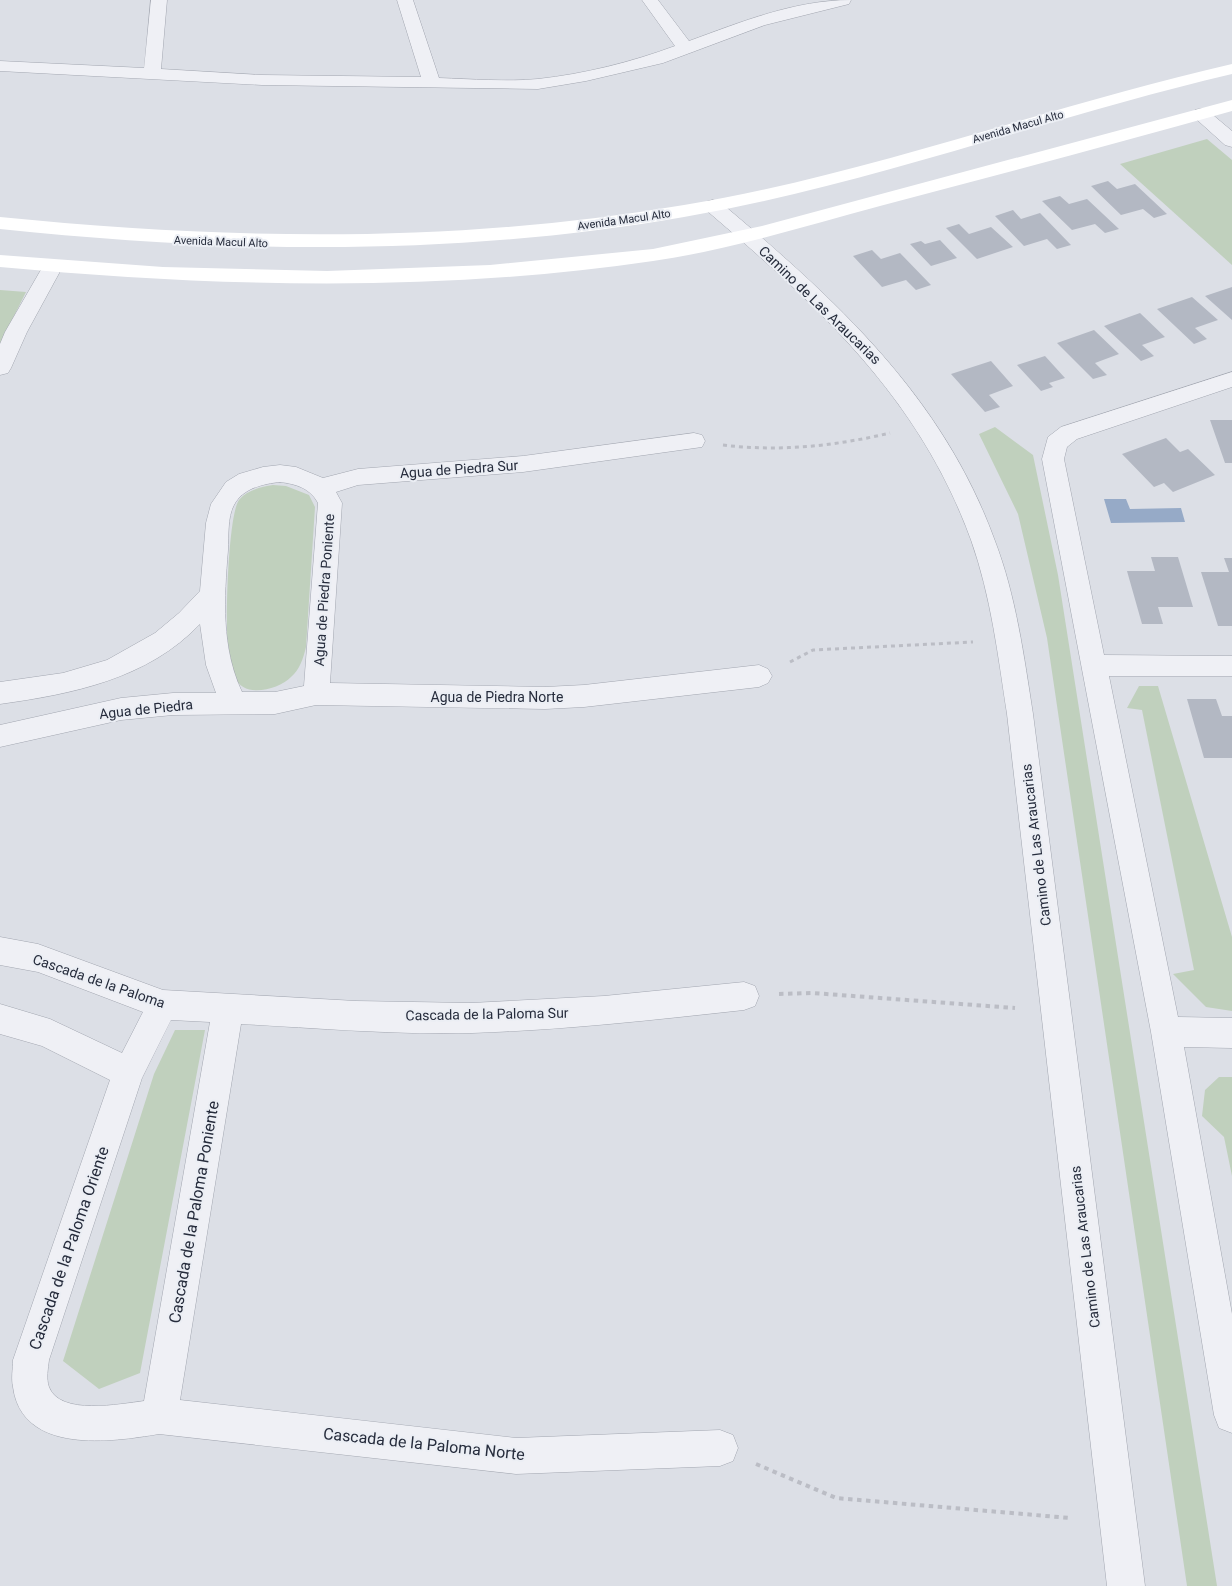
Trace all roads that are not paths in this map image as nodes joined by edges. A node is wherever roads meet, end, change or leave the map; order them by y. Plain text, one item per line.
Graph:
1 (159, 0) edge
2 (405, 0) edge
3 (650, 0) edge
4 (843, 0) edge
5 (685, 48) junction
6 (0, 66) edge
7 (1232, 69) edge
8 (152, 74) junction
9 (432, 84) junction
10 (1232, 105) edge
11 (1201, 114) junction
12 (1232, 141) edge
13 (713, 206) junction
14 (0, 224) edge
15 (747, 235) junction
16 (254, 243) junction
17 (0, 261) edge
18 (53, 266) junction
19 (235, 277) junction
20 (0, 368) edge
21 (1232, 379) edge
22 (694, 441) road end
23 (322, 488) junction
24 (211, 596) junction
25 (1095, 666) junction
26 (1232, 666) edge
27 (759, 676) road end
28 (0, 693) edge
29 (316, 694) junction
30 (234, 703) junction
31 (0, 736) edge
32 (0, 951) edge
33 (744, 996) road end
34 (163, 1005) junction
35 (228, 1008) junction
36 (0, 1019) edge
37 (1166, 1032) junction
38 (1232, 1033) edge
39 (128, 1073) junction
40 (159, 1416) junction
41 (1232, 1416) edge
42 (720, 1448) road end
43 (1126, 1586) edge

1 - 8 street
2 - 9 street
3 - 5 street
4 - 5 street
5 - 9 street
6 - 8 street
7 - 13 street, Avenida Macul Alto
8 - 9 street
10 - 11 street
11 - 12 street
11 - 15 street
13 - 15 street, Camino de Las Araucarias
13 - 16 street, Avenida Macul Alto
14 - 16 street, Avenida Macul Alto
15 - 19 street
15 - 43 street, Camino de Las Araucarias
16 - 19 street
17 - 18 street
18 - 19 street
18 - 20 street
21 - 25 street
22 - 23 street, Agua de Piedra Sur
23 - 24 street
23 - 29 street, Agua de Piedra Poniente
24 - 28 street
24 - 30 street
25 - 26 street
25 - 37 street
27 - 29 street, Agua de Piedra Norte
29 - 30 street, Agua de Piedra Norte
30 - 31 street, Agua de Piedra
32 - 34 street, Cascada de la Paloma
33 - 35 street, Cascada de la Paloma Sur
34 - 35 street, Cascada de la Paloma
34 - 39 street, Cascada de la Paloma Oriente
35 - 40 street, Cascada de la Paloma Poniente
36 - 39 street
37 - 38 street
37 - 41 street
39 - 40 street, Cascada de la Paloma Oriente
40 - 42 street, Cascada de la Paloma Norte

